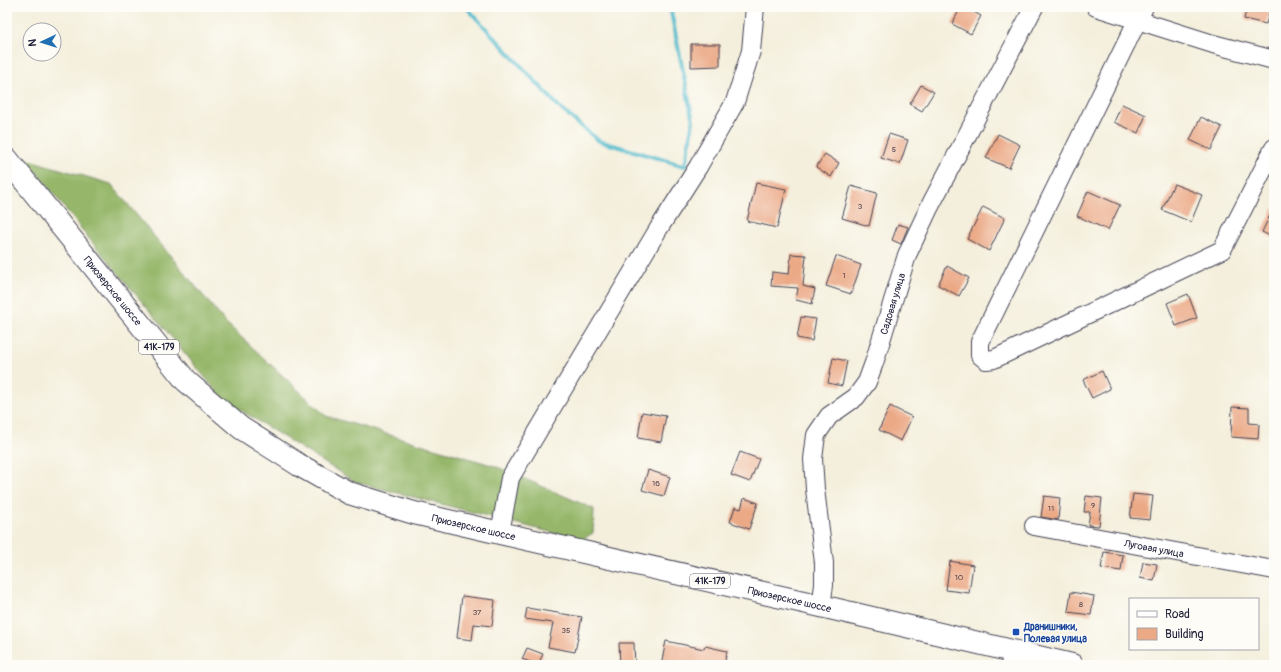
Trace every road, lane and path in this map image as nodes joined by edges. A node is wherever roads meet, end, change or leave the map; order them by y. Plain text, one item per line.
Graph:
1 (754, 7) edge
2 (1034, 7) edge
3 (1096, 7) edge
4 (1141, 14) edge
5 (1274, 60) edge
6 (1274, 148) edge
7 (7, 159) edge
8 (1034, 526) dead end
9 (500, 533) junction
10 (1274, 570) edge
11 (821, 606) junction
12 (1011, 658) edge
13 (1072, 665) edge

1 - 9 street
2 - 11 street, Садовая улица
3 - 4 street
4 - 5 street
4 - 6 street
7 - 9 main road, Приозерское шоссе / 41К-179
8 - 10 street, Луговая улица
9 - 11 main road, Приозерское шоссе / 41К-179
11 - 12 main road, Приозерское шоссе / 41К-179
12 - 13 main road, Приозерское шоссе / 41К-179

